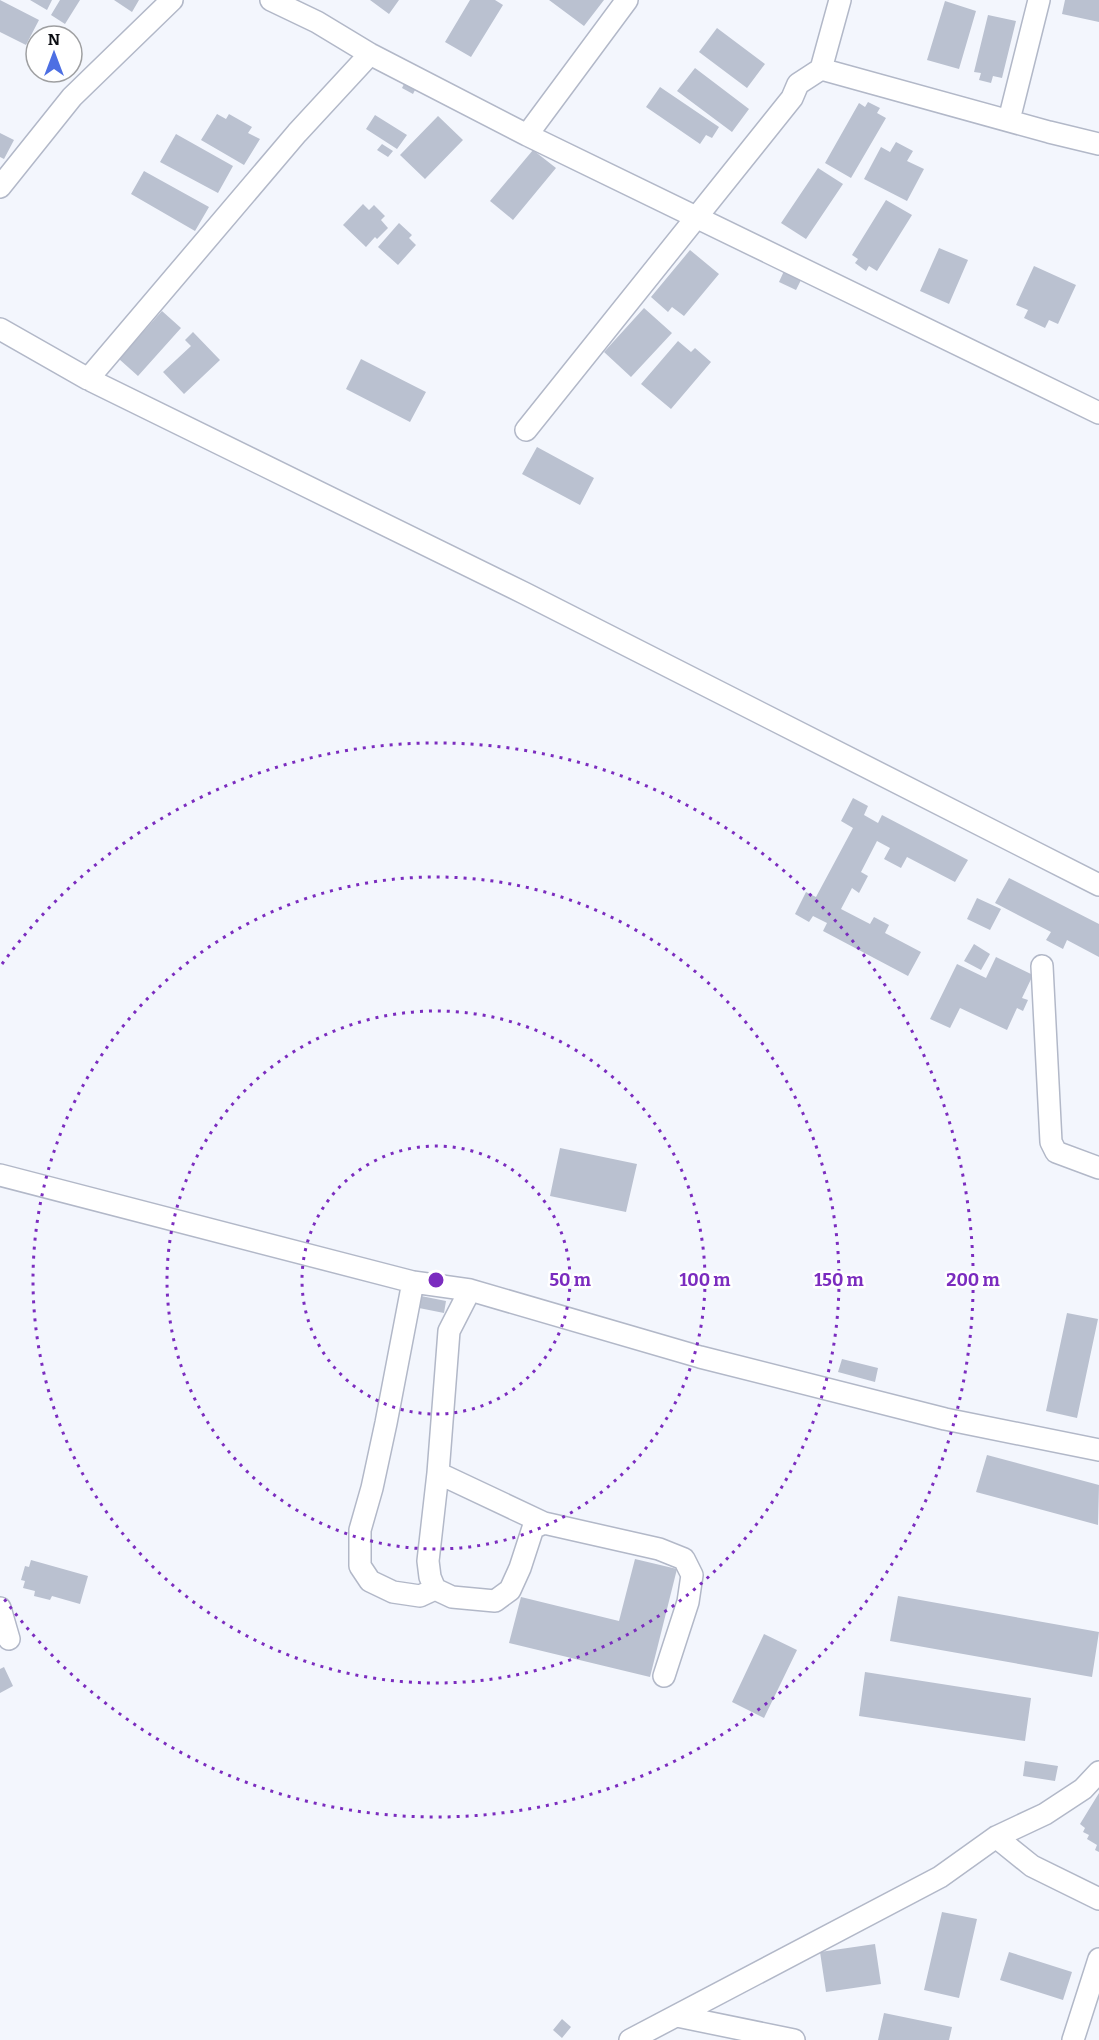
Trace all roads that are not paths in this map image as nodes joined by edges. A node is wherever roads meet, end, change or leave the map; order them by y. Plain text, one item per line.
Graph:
1 (172, 0) edge
2 (271, 0) edge
3 (627, 0) edge
4 (840, 0) edge
5 (1040, 0) edge
6 (370, 54) junction
7 (821, 69) junction
8 (1009, 120) junction
9 (527, 135) junction
10 (1099, 144) edge
11 (0, 187) edge
12 (696, 218) junction
13 (0, 329) edge
14 (88, 379) junction
15 (1099, 413) edge
16 (526, 429) dead end
17 (1099, 885) edge
18 (1042, 966) dead end
19 (1099, 1168) edge
20 (0, 1175) edge
21 (413, 1282) junction
22 (470, 1290) junction
23 (1099, 1450) edge
24 (438, 1473) junction
25 (544, 1523) junction
26 (435, 1589) junction
27 (0, 1608) edge
28 (9, 1639) dead end
29 (664, 1676) dead end
30 (1099, 1772) edge
31 (996, 1837) junction
32 (1099, 1899) edge
33 (1099, 1959) edge
34 (676, 2016) junction
35 (630, 2040) edge
36 (794, 2040) edge
37 (1073, 2040) edge

1 - 11 street
2 - 6 street
3 - 9 street
4 - 7 street
5 - 8 street
6 - 9 street
6 - 14 street
7 - 8 street
7 - 12 street
8 - 10 street
9 - 12 street
12 - 15 street
12 - 16 street
13 - 14 street
14 - 17 street
18 - 19 street
20 - 21 street
21 - 22 street
21 - 26 street
22 - 23 street
22 - 24 street
24 - 25 street
24 - 26 street
25 - 26 street
25 - 29 street
27 - 28 street
30 - 31 street
31 - 32 street
31 - 34 street
33 - 37 street
34 - 35 street
34 - 36 street

